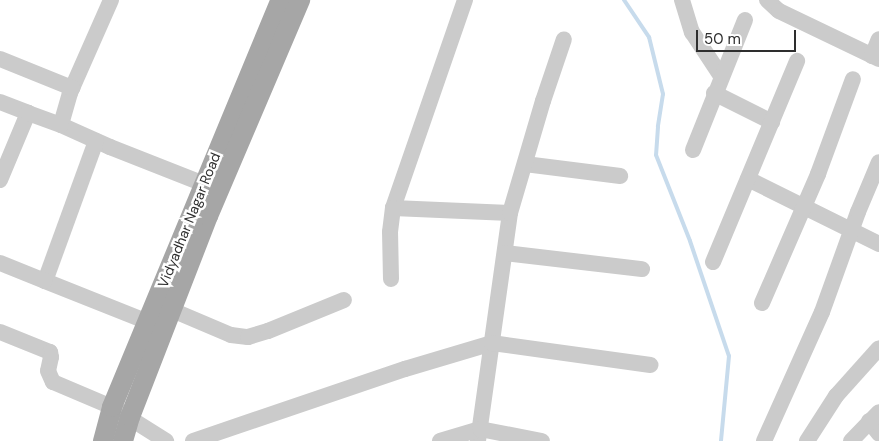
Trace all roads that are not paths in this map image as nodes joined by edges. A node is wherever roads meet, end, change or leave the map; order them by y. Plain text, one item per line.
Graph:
1 (111, 0) edge
2 (281, 0) edge
3 (300, 0) edge
4 (465, 0) edge
5 (682, 0) edge
6 (767, 0) edge
7 (745, 20) dead end
8 (564, 39) dead end
9 (879, 39) edge
10 (875, 57) edge
11 (0, 59) edge
12 (797, 61) dead end
13 (721, 76) junction
14 (853, 79) dead end
15 (72, 88) junction
16 (714, 93) junction
17 (0, 102) edge
18 (28, 113) junction
19 (772, 122) junction
20 (61, 125) junction
21 (96, 141) junction
22 (693, 150) dead end
23 (879, 162) edge
24 (525, 164) junction
25 (620, 176) dead end
26 (748, 179) junction
27 (0, 180) edge
28 (204, 184) junction
29 (804, 206) junction
30 (393, 208) junction
31 (510, 213) junction
32 (853, 230) junction
33 (879, 244) edge
34 (505, 253) junction
35 (713, 262) dead end
36 (0, 263) edge
37 (642, 268) dead end
38 (391, 279) dead end
39 (45, 281) junction
40 (344, 300) dead end
41 (762, 302) dead end
42 (162, 320) junction
43 (0, 332) edge
44 (492, 343) junction
45 (879, 348) edge
46 (650, 365) dead end
47 (112, 407) junction
48 (130, 417) junction
49 (876, 422) edge
50 (479, 435) edge
51 (103, 441) edge
52 (123, 441) edge
53 (166, 441) edge
54 (192, 441) edge
55 (440, 441) edge
56 (542, 441) edge
57 (764, 441) edge
58 (807, 441) edge
59 (851, 441) edge

1 - 15 street
2 - 28 main road, Vidyadhar Nagar Road
3 - 42 main road, Vidyadhar Nagar Road
4 - 30 street
5 - 13 street
6 - 10 street
7 - 13 street
8 - 24 street
9 - 10 street
11 - 15 street
12 - 19 street
13 - 16 street
14 - 29 street
15 - 20 street
16 - 19 street
16 - 22 street
17 - 18 street
18 - 20 street
18 - 27 street
19 - 26 street
20 - 21 street
21 - 28 street
21 - 39 street
23 - 32 street
24 - 25 street
24 - 31 street
26 - 29 street
26 - 35 street
28 - 42 main road, Vidyadhar Nagar Road
29 - 32 street
29 - 41 street
30 - 31 street
30 - 38 street
31 - 34 street
32 - 33 street
32 - 57 street
34 - 37 street
34 - 44 street
36 - 39 street
39 - 42 street
40 - 42 street
42 - 47 main road, Vidyadhar Nagar Road
42 - 48 main road, Vidyadhar Nagar Road
43 - 47 street
44 - 46 street
44 - 50 street
44 - 54 street
45 - 58 street
47 - 48 street
47 - 51 main road, Vidyadhar Nagar Road
48 - 52 main road, Vidyadhar Nagar Road
48 - 53 street
49 - 59 street
50 - 55 street
50 - 56 street

